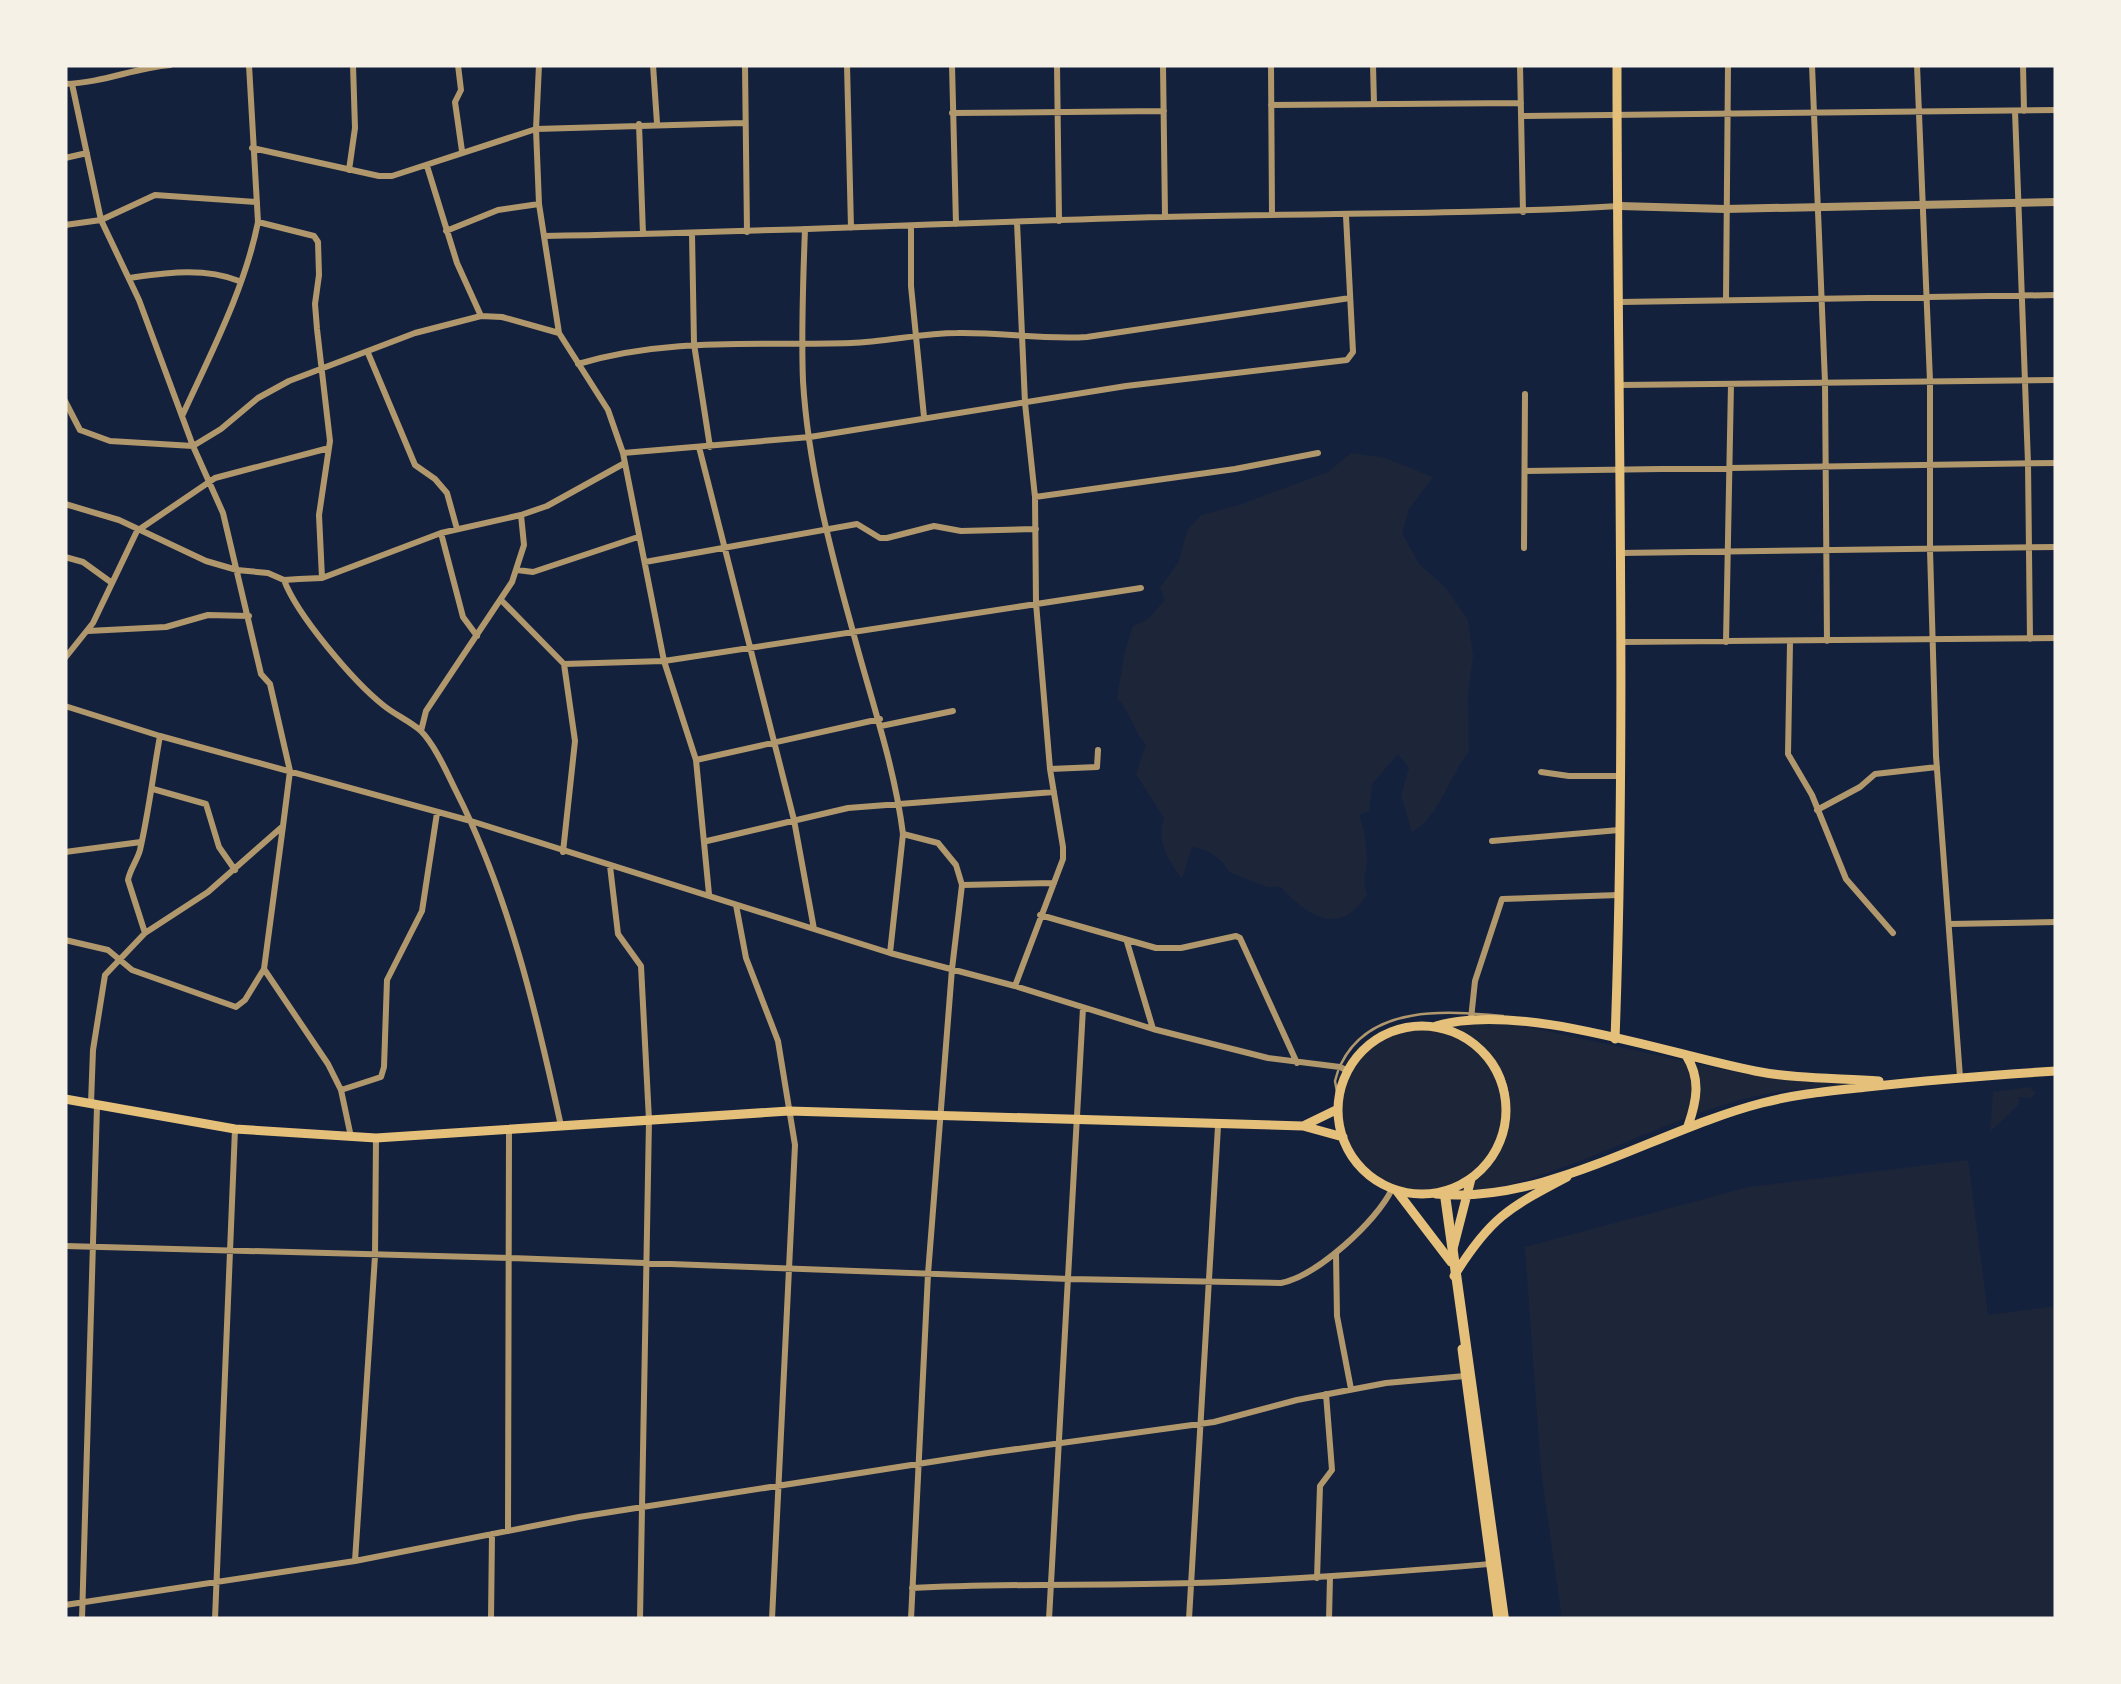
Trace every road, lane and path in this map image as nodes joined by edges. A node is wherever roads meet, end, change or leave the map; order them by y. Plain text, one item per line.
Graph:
1 (170, 65) edge
2 (249, 65) edge
3 (353, 65) edge
4 (458, 65) edge
5 (539, 65) edge
6 (653, 65) edge
7 (745, 65) edge
8 (847, 65) edge
9 (952, 65) edge
10 (1057, 65) edge
11 (1163, 65) edge
12 (1271, 65) edge
13 (1373, 65) edge
14 (1520, 65) edge
15 (1617, 65) edge
16 (1728, 65) edge
17 (1812, 65) edge
18 (1917, 65) edge
19 (2023, 65) edge
20 (143, 66) edge
21 (69, 84) edge
22 (1520, 103) junction
23 (1374, 104) junction
24 (1271, 106) junction
25 (2056, 110) edge
26 (1164, 111) junction
27 (1814, 111) junction
28 (2014, 111) junction
29 (2024, 111) junction
30 (1058, 112) junction
31 (952, 113) junction
32 (1918, 113) junction
33 (1617, 114) junction
34 (1728, 114) junction
35 (1521, 116) junction
36 (744, 122) junction
37 (658, 123) junction
38 (639, 124) junction
39 (536, 129) junction
40 (252, 148) junction
41 (462, 152) junction
42 (87, 153) junction
43 (65, 158) edge
44 (427, 166) junction
45 (348, 170) junction
46 (258, 202) junction
47 (2019, 202) junction
48 (2056, 202) edge
49 (539, 204) junction
50 (1620, 206) junction
51 (1922, 206) junction
52 (1725, 208) junction
53 (1816, 208) junction
54 (1523, 212) junction
55 (1272, 215) junction
56 (1346, 216) junction
57 (1165, 217) junction
58 (101, 220) junction
59 (1060, 220) junction
60 (258, 222) junction
61 (1017, 222) junction
62 (956, 224) junction
63 (65, 225) edge
64 (851, 228) junction
65 (911, 228) junction
66 (805, 229) junction
67 (446, 231) junction
68 (747, 232) junction
69 (642, 234) junction
70 (692, 234) junction
71 (544, 236) junction
72 (129, 278) junction
73 (239, 280) junction
74 (2022, 295) junction
75 (2056, 295) edge
76 (1820, 296) junction
77 (1350, 298) junction
78 (1926, 298) junction
79 (1726, 300) junction
80 (1620, 302) junction
81 (481, 316) junction
82 (559, 333) junction
83 (914, 338) junction
84 (1024, 338) junction
85 (694, 344) junction
86 (803, 344) junction
87 (368, 352) junction
88 (578, 364) junction
89 (322, 368) junction
90 (2026, 380) junction
91 (2056, 380) edge
92 (1930, 381) junction
93 (1825, 382) junction
94 (1621, 384) junction
95 (1731, 384) junction
96 (1525, 394) dead end
97 (65, 401) edge
98 (1026, 402) junction
99 (182, 415) junction
100 (924, 417) junction
101 (810, 436) junction
102 (193, 446) junction
103 (699, 447) junction
104 (710, 447) junction
105 (330, 448) junction
106 (623, 453) junction
107 (1318, 453) dead end
108 (2056, 463) edge
109 (623, 464) junction
110 (1929, 464) junction
111 (2028, 464) junction
112 (1826, 468) junction
113 (1730, 469) junction
114 (1620, 470) junction
115 (1525, 471) junction
116 (210, 482) junction
117 (1035, 498) junction
118 (65, 504) edge
119 (521, 515) junction
120 (827, 528) junction
121 (457, 529) junction
122 (1036, 529) junction
123 (137, 531) junction
124 (441, 532) junction
125 (638, 537) junction
126 (2029, 547) junction
127 (2056, 547) edge
128 (1524, 548) dead end
129 (726, 550) junction
130 (1930, 550) junction
131 (1828, 552) junction
132 (1620, 553) junction
133 (1728, 553) junction
134 (65, 557) edge
135 (645, 562) junction
136 (237, 570) junction
137 (517, 570) junction
138 (322, 578) junction
139 (284, 580) junction
140 (112, 583) junction
141 (1141, 588) dead end
142 (502, 601) junction
143 (1036, 603) junction
144 (249, 616) junction
145 (87, 631) junction
146 (852, 631) junction
147 (477, 636) junction
148 (2056, 638) edge
149 (1932, 639) junction
150 (2030, 639) junction
151 (1827, 641) junction
152 (1620, 642) junction
153 (1726, 643) junction
154 (1790, 643) junction
155 (752, 648) junction
156 (65, 658) edge
157 (664, 661) junction
158 (564, 664) junction
159 (65, 706) edge
160 (953, 711) dead end
161 (880, 722) junction
162 (421, 731) junction
163 (160, 736) junction
164 (775, 740) junction
165 (1098, 750) dead end
166 (696, 760) junction
167 (1937, 767) junction
168 (1050, 768) junction
169 (290, 771) junction
170 (1540, 772) dead end
171 (1620, 776) junction
172 (154, 790) junction
173 (1054, 792) junction
174 (898, 805) junction
175 (1818, 810) junction
176 (436, 813) junction
177 (794, 820) junction
178 (471, 821) junction
179 (282, 826) junction
180 (1620, 830) junction
181 (903, 834) junction
182 (1492, 840) dead end
183 (142, 842) junction
184 (706, 842) junction
185 (65, 852) edge
186 (563, 852) junction
187 (610, 866) junction
188 (234, 870) junction
189 (1054, 883) junction
190 (962, 885) junction
191 (709, 894) junction
192 (1619, 895) junction
193 (736, 904) junction
194 (1040, 915) junction
195 (2056, 922) edge
196 (1949, 924) junction
197 (814, 929) junction
198 (145, 933) junction
199 (1893, 933) dead end
200 (65, 940) edge
201 (1127, 942) junction
202 (890, 952) junction
203 (119, 960) junction
204 (264, 969) junction
205 (952, 969) junction
206 (1015, 986) junction
207 (1083, 1008) junction
208 (1471, 1016) junction
209 (1433, 1027) junction
210 (1153, 1029) junction
211 (1615, 1035) junction
212 (1686, 1054) junction
213 (1297, 1064) junction
214 (1344, 1069) junction
215 (2056, 1071) edge
216 (1960, 1078) junction
217 (1896, 1083) junction
218 (341, 1090) junction
219 (65, 1099) edge
220 (94, 1105) junction
221 (1339, 1106) junction
222 (790, 1112) junction
223 (942, 1114) junction
224 (649, 1120) junction
225 (1077, 1120) junction
226 (1218, 1126) junction
227 (1303, 1126) junction
228 (1688, 1126) junction
229 (561, 1128) junction
230 (236, 1129) junction
231 (509, 1131) junction
232 (351, 1136) junction
233 (1343, 1137) junction
234 (376, 1138) junction
235 (1582, 1168) junction
236 (1471, 1179) junction
237 (1394, 1190) junction
238 (1440, 1194) junction
239 (1467, 1197) junction
240 (65, 1246) edge
241 (91, 1247) junction
242 (232, 1251) junction
243 (1336, 1252) junction
244 (375, 1256) junction
245 (511, 1258) junction
246 (1452, 1262) junction
247 (648, 1264) junction
248 (790, 1270) junction
249 (928, 1274) junction
250 (1454, 1276) junction
251 (1069, 1279) junction
252 (1209, 1281) junction
253 (1465, 1376) junction
254 (1350, 1389) junction
255 (1326, 1394) junction
256 (1199, 1424) junction
257 (1061, 1444) junction
258 (917, 1465) junction
259 (780, 1487) junction
260 (644, 1509) junction
261 (508, 1532) junction
262 (492, 1534) junction
263 (354, 1562) junction
264 (1490, 1564) junction
265 (1330, 1577) junction
266 (1318, 1578) junction
267 (216, 1580) junction
268 (1050, 1582) junction
269 (1190, 1583) junction
270 (912, 1588) junction
271 (85, 1601) junction
272 (65, 1604) edge
273 (82, 1619) edge
274 (215, 1619) edge
275 (491, 1619) edge
276 (640, 1619) edge
277 (772, 1619) edge
278 (910, 1619) edge
279 (1049, 1619) edge
280 (1189, 1619) edge
281 (1329, 1619) edge
282 (1501, 1619) edge

1 - 20 street
2 - 40 street
3 - 45 street
4 - 41 street
5 - 39 street
6 - 37 street
7 - 36 street
8 - 64 street
9 - 31 street
10 - 30 street
11 - 26 street
12 - 24 street
13 - 23 street
14 - 22 street
15 - 33 main road
16 - 34 street
17 - 27 street
18 - 32 street
19 - 29 street
20 - 21 street
21 - 42 street
22 - 23 street
22 - 35 street
23 - 24 street
24 - 55 street
25 - 29 street
26 - 30 street
26 - 57 street
27 - 32 street
27 - 34 street
27 - 53 street
28 - 29 street
28 - 32 street
28 - 47 street
30 - 31 street
30 - 59 street
31 - 62 street
32 - 51 street
33 - 34 street
33 - 35 street
33 - 50 main road
34 - 52 street
35 - 54 street
36 - 37 street
36 - 68 street
37 - 38 street
38 - 39 street
38 - 69 street
39 - 41 street
39 - 49 street
40 - 45 street
40 - 46 street
41 - 44 street
42 - 43 street
42 - 58 street
44 - 45 street
44 - 67 street
46 - 58 street
46 - 60 street
47 - 48 street
47 - 51 street
47 - 74 street
49 - 67 street
49 - 71 street
50 - 52 street
50 - 54 street
50 - 80 main road
51 - 53 street
51 - 78 street
52 - 53 street
52 - 79 street
53 - 76 street
54 - 56 street
55 - 56 street
55 - 57 street
56 - 77 street
57 - 59 street
58 - 63 street
58 - 72 street
59 - 61 street
60 - 73 street
60 - 89 street
61 - 62 street
61 - 84 street
62 - 65 street
64 - 65 street
64 - 66 street
65 - 83 street
66 - 68 street
66 - 86 street
67 - 81 street
68 - 70 street
69 - 70 street
69 - 71 street
70 - 85 street
71 - 82 street
72 - 73 street
72 - 99 street
73 - 99 street
74 - 75 street
74 - 78 street
74 - 90 street
76 - 78 street
76 - 79 street
76 - 93 street
77 - 84 street
77 - 98 street
78 - 92 street
79 - 80 street
80 - 94 main road
81 - 82 street
81 - 87 street
82 - 88 street
83 - 84 street
83 - 86 street
83 - 100 street
84 - 98 street
85 - 86 street
85 - 88 street
85 - 104 street
86 - 101 street
87 - 89 street
87 - 121 street
88 - 106 street
89 - 102 street
89 - 105 street
90 - 91 street
90 - 92 street
90 - 111 street
92 - 93 street
92 - 110 street
93 - 95 street
93 - 112 street
94 - 95 street
94 - 114 main road
95 - 113 street
96 - 115 street
97 - 102 street
98 - 100 street
98 - 117 street
99 - 102 street
100 - 101 street
101 - 104 street
101 - 120 street
102 - 116 street
103 - 104 street
103 - 106 street
103 - 129 street
105 - 116 street
105 - 138 street
106 - 109 street
107 - 117 street
108 - 111 street
109 - 119 street
109 - 125 street
110 - 111 street
110 - 112 street
110 - 130 street
111 - 126 street
112 - 113 street
112 - 131 street
113 - 114 street
113 - 133 street
114 - 115 street
114 - 132 main road
115 - 128 street
116 - 123 street
116 - 136 street
117 - 122 street
118 - 123 street
119 - 121 street
119 - 137 street
120 - 122 street
120 - 129 street
120 - 146 street
121 - 124 street
122 - 143 street
123 - 136 street
123 - 140 street
124 - 138 street
124 - 147 street
125 - 135 street
125 - 137 street
126 - 127 street
126 - 130 street
126 - 150 street
129 - 135 street
129 - 155 street
130 - 131 street
130 - 149 street
131 - 133 street
131 - 151 street
132 - 133 street
132 - 152 main road
133 - 153 street
134 - 140 street
135 - 157 street
136 - 139 street
136 - 144 street
137 - 142 street
138 - 139 street
139 - 162 street
140 - 145 street
141 - 143 street
142 - 147 street
142 - 158 street
143 - 146 street
143 - 168 street
144 - 145 street
144 - 169 street
145 - 156 street
146 - 155 street
146 - 161 street
147 - 162 street
148 - 150 street
149 - 150 street
149 - 151 street
149 - 167 street
151 - 154 street
152 - 153 street
152 - 171 main road
153 - 154 street
154 - 175 street
155 - 157 street
155 - 164 street
157 - 158 street
157 - 166 street
158 - 186 street
159 - 163 street
160 - 161 street
161 - 164 street
161 - 174 street
162 - 178 street
163 - 169 street
163 - 172 street
164 - 166 street
164 - 177 street
165 - 168 street
166 - 184 street
167 - 175 street
167 - 196 street
168 - 173 street
169 - 176 street
169 - 179 street
170 - 171 street
171 - 180 main road
172 - 183 street
172 - 188 street
173 - 174 street
173 - 189 street
174 - 177 street
174 - 181 street
175 - 199 street
176 - 178 street
176 - 218 street
177 - 184 street
177 - 197 street
178 - 186 street
178 - 229 street
179 - 188 street
179 - 204 street
180 - 182 street
180 - 192 main road
181 - 190 street
181 - 202 street
183 - 185 street
183 - 198 street
184 - 191 street
186 - 187 street
187 - 191 street
187 - 224 street
188 - 198 street
189 - 190 street
189 - 194 street
190 - 205 street
191 - 193 street
192 - 208 street
192 - 211 main road
193 - 197 street
193 - 222 street
194 - 201 street
194 - 206 street
195 - 196 street
196 - 216 street
197 - 202 street
198 - 203 street
200 - 203 street
201 - 210 street
201 - 213 street
202 - 205 street
203 - 204 street
203 - 220 street
204 - 218 street
205 - 206 street
205 - 223 street
206 - 207 street
207 - 210 street
207 - 225 street
208 - 209 main road
208 - 211 main road
208 - 214 lane
209 - 214 main road
209 - 236 main road
210 - 213 street
211 - 212 main road
212 - 217 main road
212 - 228 main road
213 - 214 street
214 - 221 main road
214 - 221 lane
215 - 216 main road
216 - 217 main road
217 - 228 main road
218 - 232 street
219 - 220 main road
220 - 230 main road
220 - 241 street
221 - 227 main road
221 - 233 main road
222 - 223 main road
222 - 224 main road
222 - 248 street
223 - 225 main road
223 - 249 street
224 - 229 main road
224 - 247 street
225 - 226 main road
225 - 251 street
226 - 227 main road
226 - 252 street
227 - 233 main road
228 - 235 main road
229 - 231 main road
230 - 232 main road
230 - 242 street
231 - 234 main road
231 - 245 street
232 - 234 main road
233 - 237 main road
234 - 244 street
235 - 239 main road
235 - 250 main road
236 - 238 main road
236 - 239 main road
237 - 238 main road
237 - 243 street
237 - 246 main road
238 - 239 main road
238 - 282 main road
239 - 246 main road
240 - 241 street
241 - 242 street
241 - 271 street
242 - 244 street
242 - 267 street
243 - 252 street
243 - 254 street
244 - 245 street
244 - 263 street
245 - 247 street
245 - 261 street
246 - 250 main road
247 - 248 street
247 - 260 street
248 - 249 street
248 - 259 street
249 - 251 street
249 - 258 street
250 - 253 main road
251 - 252 street
251 - 257 street
252 - 256 street
253 - 254 street
253 - 264 main road
254 - 255 street
255 - 256 street
255 - 266 street
256 - 257 street
256 - 269 street
257 - 258 street
257 - 268 street
258 - 259 street
258 - 270 street
259 - 260 street
259 - 277 street
260 - 261 street
260 - 276 street
261 - 262 street
262 - 263 street
262 - 275 street
263 - 267 street
264 - 265 street
264 - 282 main road
265 - 266 street
265 - 281 street
266 - 269 street
267 - 271 street
267 - 274 street
268 - 269 street
268 - 270 street
268 - 279 street
269 - 280 street
270 - 278 street
271 - 272 street
271 - 273 street

